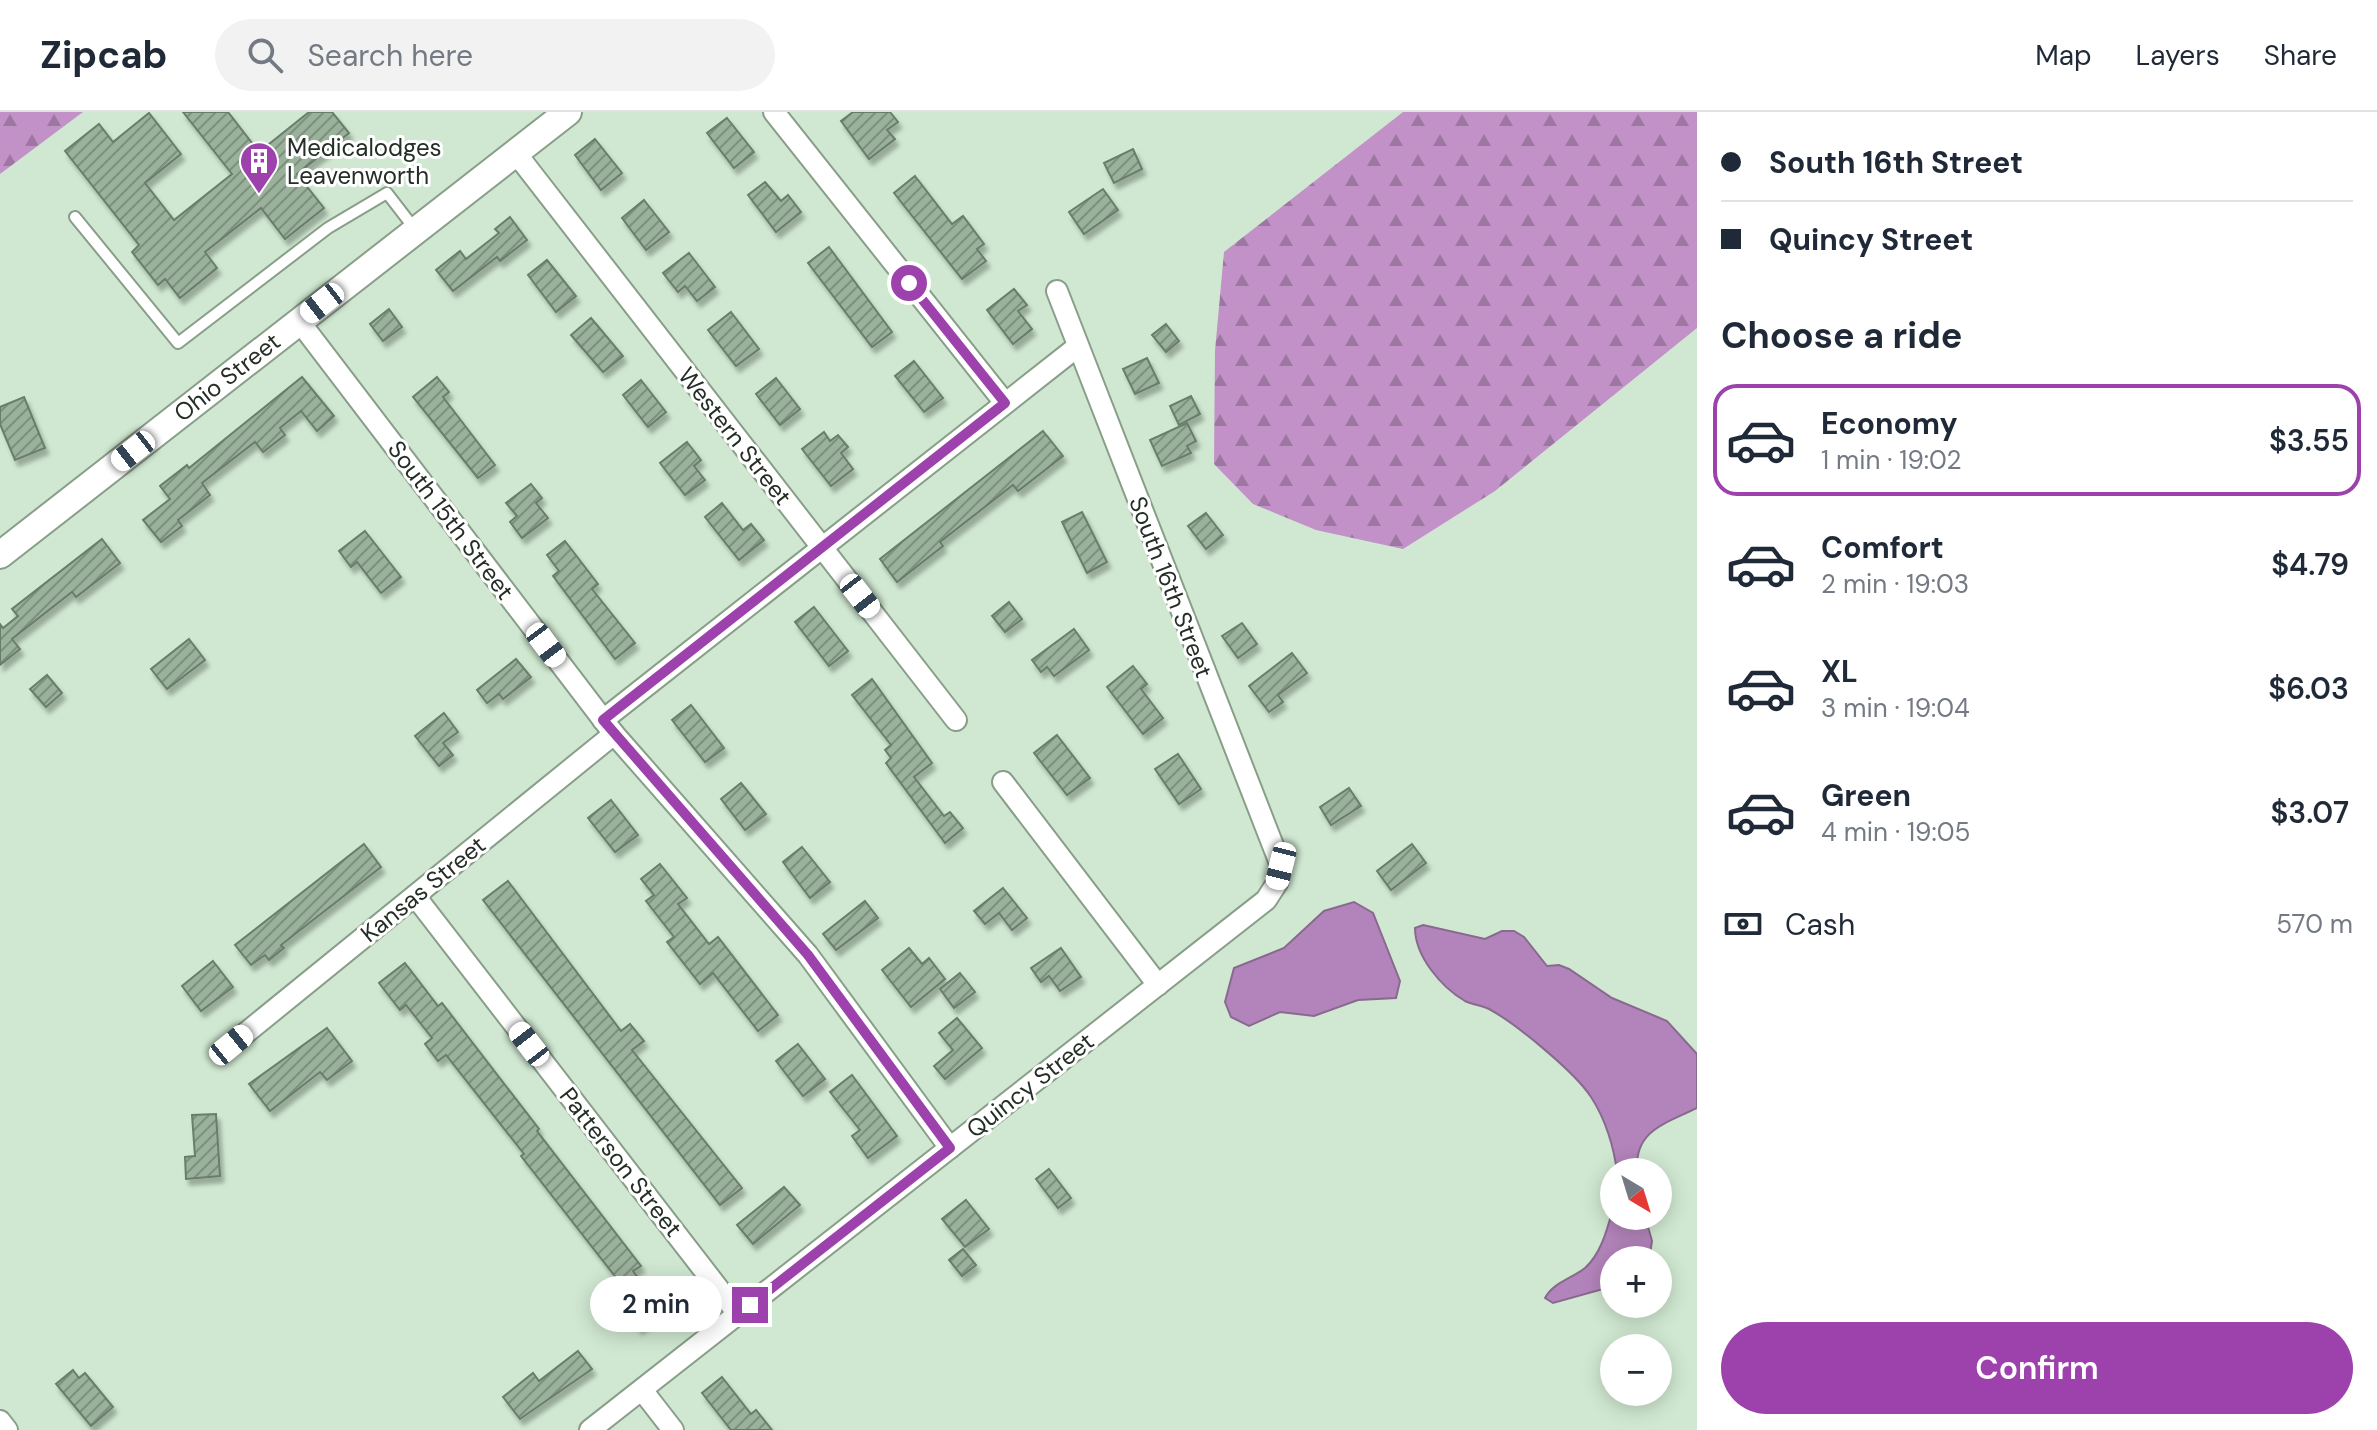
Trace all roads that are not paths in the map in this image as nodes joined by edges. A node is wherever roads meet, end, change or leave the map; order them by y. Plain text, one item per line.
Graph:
1 (568, 112) edge
2 (774, 112) edge
3 (515, 152) junction
4 (75, 217) dead end
5 (416, 230) junction
6 (1057, 291) dead end
7 (299, 321) junction
8 (1077, 347) junction
9 (1005, 403) junction
10 (822, 547) junction
11 (0, 555) edge
12 (956, 720) dead end
13 (608, 727) junction
14 (1003, 782) dead end
15 (1277, 883) joint
16 (415, 896) junction
17 (1158, 985) junction
18 (231, 1045) dead end
19 (950, 1148) junction
20 (738, 1314) junction
21 (642, 1390) junction
22 (0, 1421) edge
23 (7, 1430) edge
24 (590, 1430) edge
25 (673, 1430) edge

1 - 3 street, Ohio Street
2 - 9 street
3 - 5 street, Ohio Street
3 - 10 street, Western Street
4 - 5 lane
5 - 7 street, Ohio Street
6 - 8 street, South 16th Street
7 - 11 street, Ohio Street
7 - 13 street, South 15th Street
8 - 9 street, Kansas Street
8 - 15 street, South 16th Street
9 - 10 street, Kansas Street
10 - 12 street, Western Street
10 - 13 street, Kansas Street
13 - 16 street, Kansas Street
13 - 19 street, South 15th Street
14 - 17 street
15 - 17 street, Quincy Street
16 - 18 street, Kansas Street
16 - 20 street, Patterson Street
17 - 19 street, Quincy Street
19 - 20 street, Quincy Street
20 - 21 street, Quincy Street
21 - 24 street, Quincy Street
21 - 25 street
22 - 23 street

